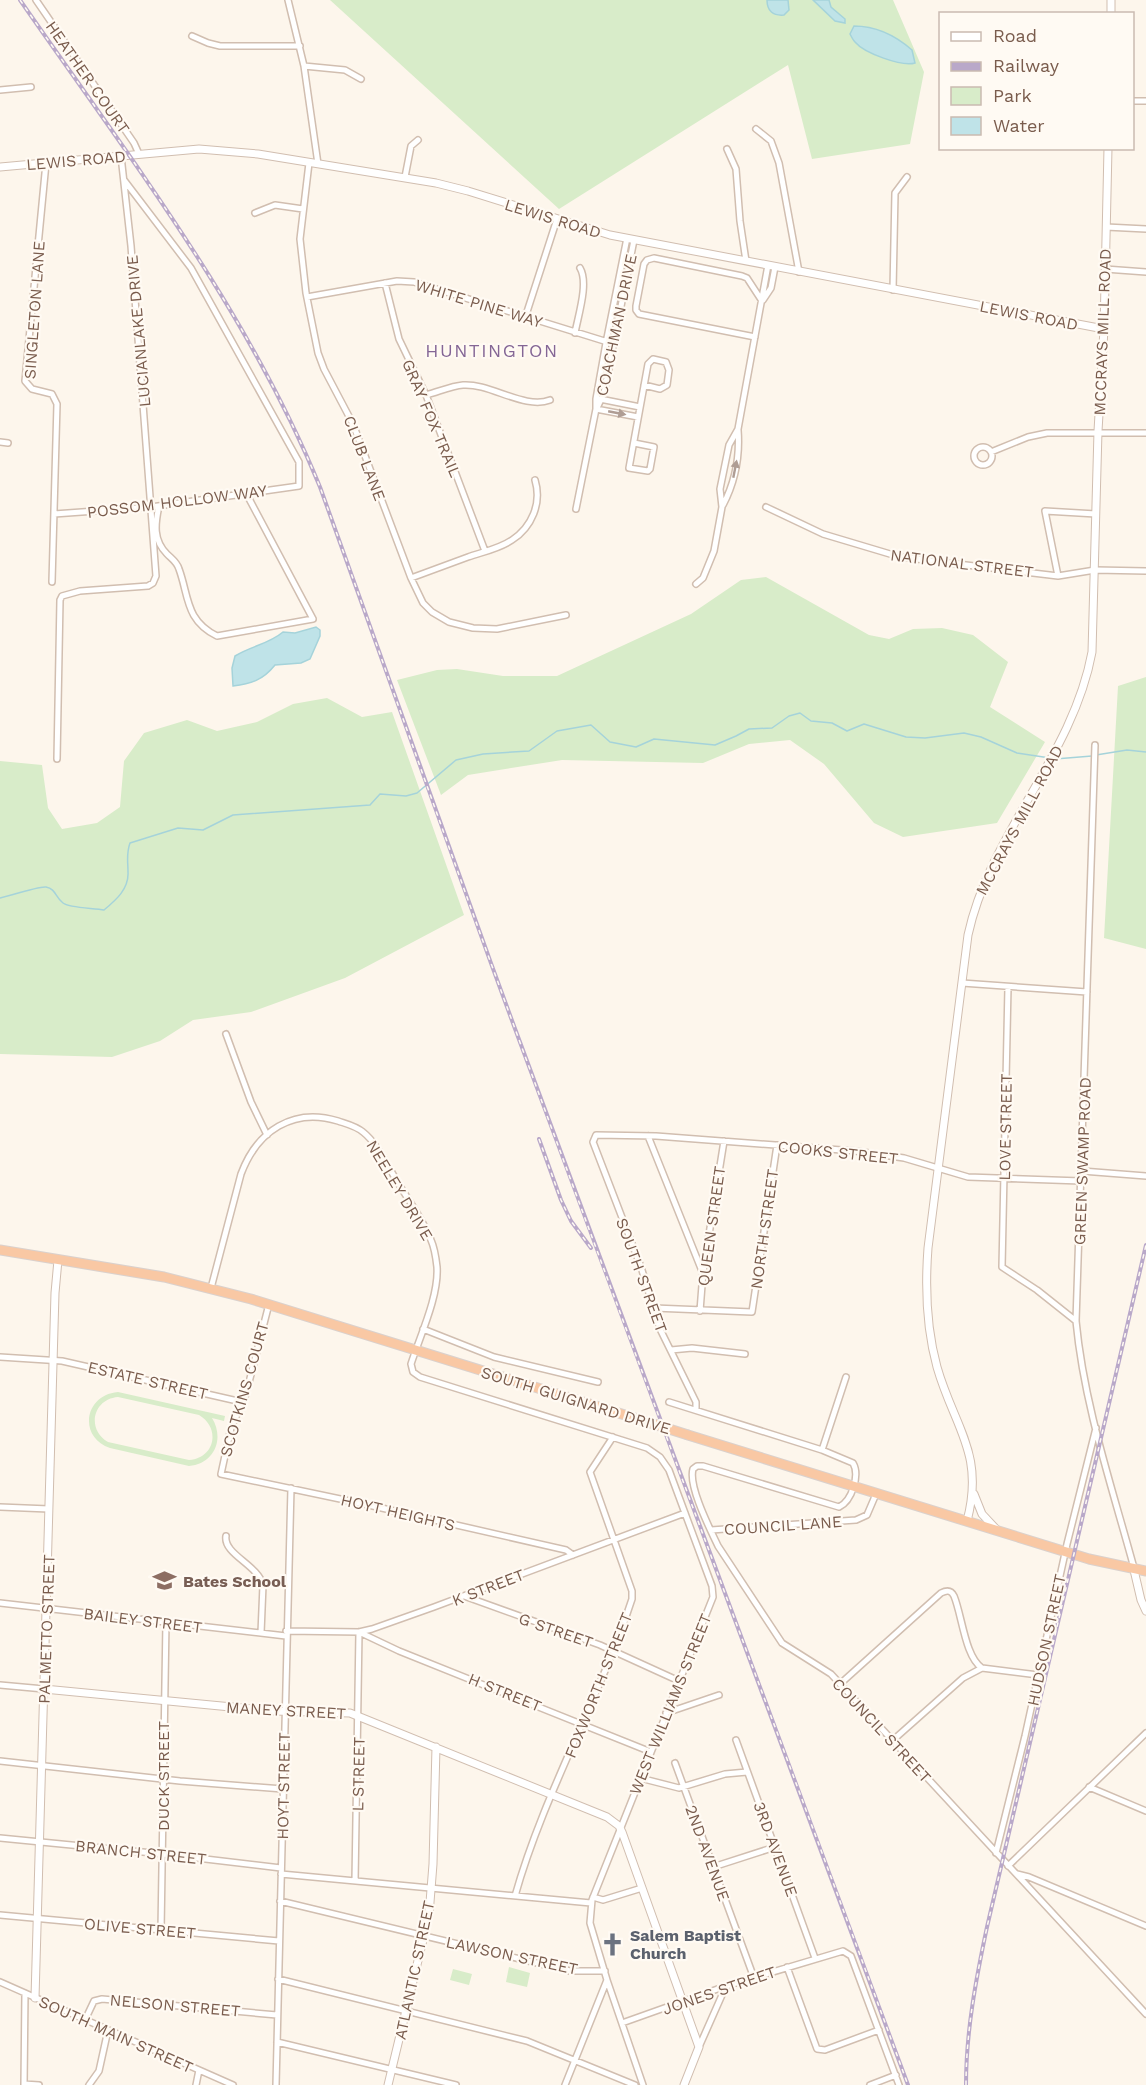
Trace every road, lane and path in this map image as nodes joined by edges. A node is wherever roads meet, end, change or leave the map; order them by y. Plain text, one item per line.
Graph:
1 (36, 0) edge
2 (288, 0) edge
3 (192, 36) dead end
4 (300, 46) junction
5 (304, 66) junction
6 (361, 79) dead end
7 (31, 87) dead end
8 (0, 90) edge
9 (756, 129) dead end
10 (418, 140) dead end
11 (727, 148) dead end
12 (1108, 150) edge
13 (139, 154) junction
14 (121, 156) junction
15 (46, 163) junction
16 (309, 163) junction
17 (318, 164) junction
18 (0, 167) edge
19 (405, 177) junction
20 (907, 177) dead end
21 (123, 179) junction
22 (303, 209) junction
23 (255, 213) dead end
24 (556, 219) junction
25 (1106, 227) junction
26 (1146, 229) edge
27 (631, 239) junction
28 (746, 261) junction
29 (772, 266) junction
30 (580, 268) dead end
31 (1105, 269) junction
32 (799, 272) junction
33 (1146, 272) edge
34 (385, 283) junction
35 (893, 290) junction
36 (307, 297) junction
37 (762, 301) junction
38 (525, 318) junction
39 (1104, 329) junction
40 (575, 333) junction
41 (755, 337) junction
42 (606, 343) junction
43 (614, 344) junction
44 (644, 385) junction
45 (426, 395) junction
46 (599, 399) junction
47 (550, 400) dead end
48 (640, 407) junction
49 (596, 409) junction
50 (638, 417) junction
51 (738, 429) junction
52 (1098, 431) junction
53 (1146, 433) edge
54 (0, 442) edge
55 (8, 442) dead end
56 (634, 443) junction
57 (991, 452) dead end
58 (536, 480) dead end
59 (246, 493) junction
60 (159, 506) junction
61 (151, 507) junction
62 (722, 507) junction
63 (766, 507) dead end
64 (576, 508) dead end
65 (54, 514) junction
66 (1096, 514) junction
67 (485, 551) junction
68 (1095, 570) junction
69 (1146, 571) edge
70 (1058, 576) junction
71 (411, 578) junction
72 (52, 582) dead end
73 (696, 584) dead end
74 (566, 615) dead end
75 (1095, 752) dead end
76 (57, 759) dead end
77 (962, 983) junction
78 (1008, 987) junction
79 (1087, 992) junction
80 (226, 1034) dead end
81 (267, 1135) junction
82 (648, 1136) junction
83 (593, 1138) joint
84 (724, 1141) junction
85 (777, 1145) junction
86 (938, 1169) junction
87 (1082, 1171) junction
88 (1146, 1176) edge
89 (1005, 1178) junction
90 (1081, 1181) junction
91 (0, 1250) edge
92 (58, 1260) junction
93 (703, 1272) junction
94 (211, 1288) junction
95 (269, 1304) junction
96 (654, 1308) junction
97 (700, 1311) junction
98 (1076, 1321) junction
99 (423, 1329) junction
100 (415, 1350) junction
101 (671, 1350) junction
102 (745, 1354) dead end
103 (0, 1357) edge
104 (53, 1360) junction
105 (846, 1377) dead end
106 (598, 1382) dead end
107 (242, 1402) junction
108 (669, 1402) dead end
109 (696, 1410) junction
110 (1096, 1428) junction
111 (613, 1437) junction
112 (822, 1450) junction
113 (221, 1474) joint
114 (853, 1486) junction
115 (291, 1488) junction
116 (973, 1492) junction
117 (876, 1494) junction
118 (0, 1507) edge
119 (49, 1509) junction
120 (685, 1513) junction
121 (967, 1521) junction
122 (711, 1530) junction
123 (998, 1531) junction
124 (226, 1536) dead end
125 (614, 1539) junction
126 (1065, 1552) junction
127 (573, 1555) junction
128 (1134, 1570) junction
129 (1146, 1571) edge
130 (464, 1596) junction
131 (0, 1603) edge
132 (46, 1608) junction
133 (1146, 1611) edge
134 (166, 1622) junction
135 (359, 1632) junction
136 (261, 1634) junction
137 (286, 1634) junction
138 (612, 1651) junction
139 (982, 1668) junction
140 (1038, 1675) junction
141 (679, 1681) junction
142 (840, 1684) junction
143 (0, 1685) edge
144 (44, 1689) junction
145 (719, 1695) dead end
146 (164, 1701) junction
147 (284, 1711) junction
148 (666, 1713) junction
149 (358, 1715) junction
150 (582, 1724) junction
151 (1146, 1732) edge
152 (736, 1740) dead end
153 (892, 1741) junction
154 (436, 1747) junction
155 (651, 1752) junction
156 (0, 1761) edge
157 (675, 1763) dead end
158 (42, 1766) junction
159 (747, 1772) junction
160 (640, 1778) junction
161 (163, 1779) junction
162 (684, 1787) junction
163 (1089, 1787) junction
164 (283, 1789) junction
165 (553, 1794) junction
166 (1146, 1810) edge
167 (620, 1828) junction
168 (0, 1838) edge
169 (40, 1842) junction
170 (775, 1847) junction
171 (996, 1853) junction
172 (163, 1854) junction
173 (1008, 1866) junction
174 (712, 1867) junction
175 (281, 1871) junction
176 (1016, 1874) junction
177 (356, 1881) junction
178 (431, 1888) junction
179 (642, 1888) junction
180 (515, 1896) junction
181 (592, 1900) junction
182 (280, 1901) junction
183 (0, 1915) edge
184 (38, 1918) junction
185 (1146, 1926) edge
186 (161, 1930) junction
187 (425, 1935) junction
188 (279, 1941) junction
189 (815, 1958) junction
190 (786, 1967) junction
191 (604, 1971) junction
192 (754, 1978) junction
193 (278, 1979) junction
194 (607, 1980) junction
195 (0, 1982) edge
196 (726, 1986) junction
197 (25, 1993) junction
198 (35, 1998) junction
199 (682, 2002) junction
200 (407, 2011) junction
201 (1146, 2014) edge
202 (277, 2015) junction
203 (85, 2020) junction
204 (622, 2023) junction
205 (108, 2030) junction
206 (879, 2030) junction
207 (277, 2042) junction
208 (699, 2047) junction
209 (575, 2059) junction
210 (392, 2069) junction
211 (199, 2070) junction
212 (896, 2075) junction
213 (24, 2084) edge
214 (39, 2085) edge
215 (89, 2085) edge
216 (196, 2085) edge
217 (233, 2085) edge
218 (276, 2085) edge
219 (388, 2085) edge
220 (456, 2085) edge
221 (565, 2085) edge
222 (635, 2085) edge
223 (643, 2085) edge
224 (684, 2085) edge
225 (870, 2085) edge
226 (899, 2085) edge

1 - 13 street, HEATHER COURT
2 - 4 street
3 - 4 street
4 - 5 street
5 - 6 street
5 - 17 street
7 - 8 street
9 - 32 street
10 - 19 street
11 - 28 street
12 - 25 street, MCCRAYS MILL ROAD
13 - 14 street, LEWIS ROAD
13 - 16 street, LEWIS ROAD
14 - 15 street, LEWIS ROAD
14 - 21 street, LUCIANLAKE DRIVE
15 - 18 street, LEWIS ROAD
15 - 65 street, SINGLETON LANE
16 - 17 street, LEWIS ROAD
16 - 22 street, CLUB LANE
17 - 19 street, LEWIS ROAD
19 - 24 street, LEWIS ROAD
20 - 35 street
21 - 59 street, POSSOM HOLLOW WAY
21 - 61 street, LUCIANLAKE DRIVE
22 - 23 street
22 - 36 street, CLUB LANE
24 - 27 street, LEWIS ROAD
24 - 38 street
25 - 26 street
25 - 31 street, MCCRAYS MILL ROAD
27 - 28 street, LEWIS ROAD
27 - 42 street, COACHMAN DRIVE
27 - 43 street, COACHMAN DRIVE
28 - 29 street, LEWIS ROAD
29 - 32 street, LEWIS ROAD
29 - 37 street
30 - 40 street
31 - 33 street
31 - 39 street, MCCRAYS MILL ROAD
32 - 35 street, LEWIS ROAD
34 - 36 street, WHITE PINE WAY
34 - 38 street, WHITE PINE WAY
34 - 45 street, GRAY FOX TRAIL
35 - 39 street, LEWIS ROAD
36 - 71 street, CLUB LANE
37 - 41 street
37 - 41 street
38 - 40 street, WHITE PINE WAY
39 - 52 street, MCCRAYS MILL ROAD
40 - 42 street, WHITE PINE WAY
41 - 51 street
42 - 43 street, WHITE PINE WAY
42 - 46 street, COACHMAN DRIVE
43 - 46 street, COACHMAN DRIVE
44 - 44 street
44 - 48 street
45 - 47 street
45 - 67 street, GRAY FOX TRAIL
46 - 48 street
46 - 49 street, COACHMAN DRIVE
48 - 50 street
49 -> 50 street
49 - 64 street, COACHMAN DRIVE
50 - 56 street
62 -> 51 street
51 - 62 street
52 - 53 street
52 - 57 street
52 - 66 street, MCCRAYS MILL ROAD
54 - 55 street
56 - 56 street
58 - 67 street
59 - 60 street, POSSOM HOLLOW WAY
59 - 60 street
60 - 61 street, POSSOM HOLLOW WAY
61 - 65 street, POSSOM HOLLOW WAY
61 - 76 street, LUCIANLAKE DRIVE
62 - 73 street
63 - 70 street, NATIONAL STREET
65 - 72 street, SINGLETON LANE
66 - 68 street, MCCRAYS MILL ROAD
66 - 70 street
67 - 71 street
68 - 69 street, NATIONAL STREET
68 - 70 street, NATIONAL STREET
68 - 77 street, MCCRAYS MILL ROAD
71 - 74 street, CLUB LANE
75 - 79 street, GREEN SWAMP ROAD
77 - 78 street
77 - 86 street, MCCRAYS MILL ROAD
78 - 79 street
78 - 89 street, LOVE STREET
79 - 87 street, GREEN SWAMP ROAD
80 - 81 street
81 - 94 street
81 - 99 street, NEELEY DRIVE
82 - 83 street, COOKS STREET
82 - 84 street, COOKS STREET
82 - 93 street
83 - 96 street, SOUTH STREET
84 - 85 street, COOKS STREET
84 - 93 street, QUEEN STREET
85 - 86 street, COOKS STREET
85 - 97 street, NORTH STREET
86 - 89 street, COOKS STREET
86 - 116 street, MCCRAYS MILL ROAD
87 - 88 street
87 - 90 street, GREEN SWAMP ROAD
89 - 90 street, COOKS STREET
89 - 98 street, LOVE STREET
90 - 98 street, GREEN SWAMP ROAD
91 - 92 highway, SOUTH GUIGNARD DRIVE
92 - 94 highway, SOUTH GUIGNARD DRIVE
92 - 104 street, PALMETTO STREET
93 - 97 street, QUEEN STREET
94 - 95 highway, SOUTH GUIGNARD DRIVE
95 - 100 highway, SOUTH GUIGNARD DRIVE
95 - 107 street, SCOTKINS COURT
96 - 97 street
96 - 101 street, SOUTH STREET
98 - 110 street, GREEN SWAMP ROAD
99 - 100 street, NEELEY DRIVE
99 - 106 street
100 - 111 street, WEST WILLIAMS STREET
100 - 114 highway, SOUTH GUIGNARD DRIVE, bridge
101 - 102 street
101 - 109 street, SOUTH STREET
103 - 104 street, ESTATE STREET
104 - 107 street, ESTATE STREET
104 - 119 street, PALMETTO STREET
105 - 112 street
107 - 113 street, SCOTKINS COURT
108 - 109 street
109 - 112 street
110 - 126 street, HUDSON STREET
110 - 128 street, GREEN SWAMP ROAD
111 - 120 street, WEST WILLIAMS STREET
111 - 125 street, FOXWORTH STREET
112 - 114 street
113 - 115 street, HOYT HEIGHTS
114 - 117 highway, SOUTH GUIGNARD DRIVE
114 - 122 street, COUNCIL STREET
115 - 127 street, HOYT HEIGHTS
115 - 137 street, HOYT STREET
116 - 121 street, MCCRAYS MILL ROAD
116 - 123 street
117 - 121 highway, SOUTH GUIGNARD DRIVE
117 - 122 street, COUNCIL LANE
118 - 119 street
119 - 132 street, PALMETTO STREET
120 - 125 street, K STREET
120 - 141 street, WEST WILLIAMS STREET
121 - 123 highway, SOUTH GUIGNARD DRIVE
122 - 142 street, COUNCIL STREET
123 - 126 highway, SOUTH GUIGNARD DRIVE
124 - 136 street
125 - 127 street, K STREET
125 - 138 street, FOXWORTH STREET
126 - 128 highway, SOUTH GUIGNARD DRIVE
126 - 140 street, HUDSON STREET
127 - 130 street, K STREET
128 - 129 highway, SOUTH GUIGNARD DRIVE
128 - 133 street
130 - 135 street, K STREET
130 - 138 street, G STREET
131 - 132 street, BAILEY STREET
132 - 134 street, BAILEY STREET
132 - 144 street, PALMETTO STREET
134 - 136 street, BAILEY STREET
134 - 146 street, DUCK STREET
135 - 137 street, K STREET
135 - 149 street, L STREET
135 - 150 street, H STREET
136 - 137 street, BAILEY STREET
137 - 147 street, HOYT STREET
138 - 141 street, G STREET
138 - 150 street, FOXWORTH STREET
139 - 140 street
139 - 142 street
139 - 153 street
140 - 171 street, HUDSON STREET
141 - 148 street, WEST WILLIAMS STREET
142 - 153 street, COUNCIL STREET
143 - 144 street, MANEY STREET
144 - 146 street, MANEY STREET
144 - 158 street, PALMETTO STREET
145 - 148 street
146 - 147 street, MANEY STREET
146 - 161 street, DUCK STREET
147 - 149 street, MANEY STREET
147 - 164 street, HOYT STREET
148 - 155 street, WEST WILLIAMS STREET
149 - 154 street, MANEY STREET
149 - 177 street, L STREET
150 - 155 street, H STREET
150 - 165 street, FOXWORTH STREET
151 - 163 street
152 - 159 street, 3RD AVENUE
153 - 171 street, COUNCIL STREET
154 - 165 street, MANEY STREET
154 - 178 street, ATLANTIC STREET
155 - 160 street, WEST WILLIAMS STREET
156 - 158 street
157 - 162 street, 2ND AVENUE
158 - 161 street
158 - 169 street, PALMETTO STREET
159 - 162 street
159 - 170 street, 3RD AVENUE
160 - 162 street
160 - 167 street, WEST WILLIAMS STREET
161 - 164 street
161 - 172 street, DUCK STREET
162 - 174 street, 2ND AVENUE
163 - 166 street
163 - 173 street
164 - 175 street, HOYT STREET
165 - 167 street, MANEY STREET
165 - 180 street, FOXWORTH STREET
167 - 179 street
167 - 181 street, WEST WILLIAMS STREET
168 - 169 street, BRANCH STREET
169 - 172 street, BRANCH STREET
169 - 184 street, PALMETTO STREET
170 - 174 street
170 - 189 street, 3RD AVENUE
171 - 173 street, COUNCIL STREET
172 - 175 street, BRANCH STREET
172 - 186 street, DUCK STREET
173 - 176 street, COUNCIL STREET
174 - 192 street, 2ND AVENUE
175 - 177 street, BRANCH STREET
175 - 182 street, HOYT STREET
176 - 185 street
176 - 201 street, COUNCIL STREET
177 - 178 street, BRANCH STREET
178 - 180 street, BRANCH STREET
178 - 187 street, ATLANTIC STREET
179 - 181 street, BRANCH STREET
179 - 199 street
180 - 181 street, BRANCH STREET
181 - 191 street, WEST WILLIAMS STREET
182 - 187 street, LAWSON STREET
182 - 188 street, HOYT STREET
183 - 184 street, OLIVE STREET
184 - 186 street, OLIVE STREET
184 - 198 street, PALMETTO STREET
186 - 188 street, OLIVE STREET
187 - 191 street, LAWSON STREET
187 - 200 street, ATLANTIC STREET
188 - 193 street, HOYT STREET
189 - 190 street, JONES STREET
189 - 206 street, JONES STREET
190 - 192 street, JONES STREET
190 - 206 street
191 - 194 street, WEST WILLIAMS STREET
192 - 196 street, JONES STREET
193 - 200 street
193 - 202 street, HOYT STREET
194 - 204 street, WEST WILLIAMS STREET
194 - 209 street
195 - 197 street, SOUTH MAIN STREET
196 - 199 street, JONES STREET
196 - 208 street
197 - 198 street, SOUTH MAIN STREET
197 - 213 street
198 - 203 street, SOUTH MAIN STREET
199 - 204 street, JONES STREET
199 - 208 street
200 - 209 street
200 - 210 street, ATLANTIC STREET
202 - 203 street, NELSON STREET
202 - 207 street, HOYT STREET
203 - 205 street, SOUTH MAIN STREET
204 - 223 street, WEST WILLIAMS STREET
205 - 211 street, SOUTH MAIN STREET
205 - 215 street
206 - 212 street, JONES STREET
207 - 210 street
207 - 218 street, HOYT STREET
208 - 224 street
209 - 221 street
209 - 222 street
210 - 219 street, ATLANTIC STREET
210 - 220 street
211 - 216 street
211 - 217 street, SOUTH MAIN STREET
212 - 225 street
212 - 226 street, JONES STREET
213 - 214 street

